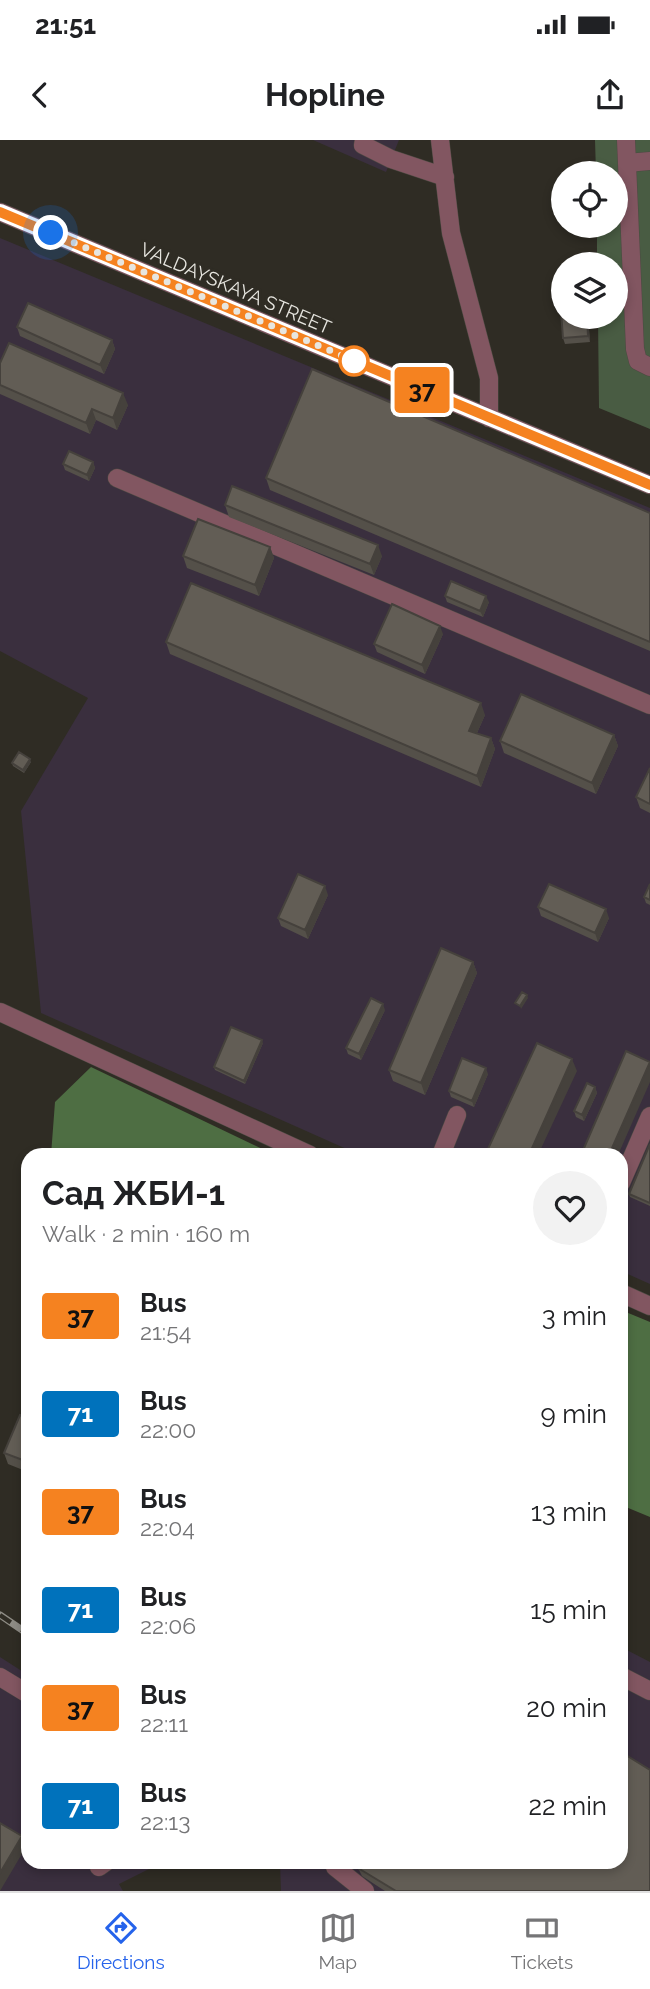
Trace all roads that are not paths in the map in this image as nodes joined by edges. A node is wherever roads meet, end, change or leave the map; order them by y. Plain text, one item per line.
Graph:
1 (364, 140) edge
2 (440, 140) edge
3 (626, 140) edge
4 (627, 161) edge
5 (650, 161) edge
6 (628, 163) edge
7 (628, 173) edge
8 (445, 177) junction
9 (0, 212) edge
10 (641, 298) edge
11 (650, 367) edge
12 (489, 418) junction
13 (117, 478) dead end
14 (650, 485) edge
15 (650, 705) edge
16 (0, 1012) edge
17 (457, 1115) dead end
18 (650, 1116) edge
19 (295, 1148) edge
20 (443, 1148) edge
21 (628, 1167) edge
22 (628, 1296) edge
23 (650, 1306) edge
24 (0, 1677) edge
25 (628, 1679) edge
26 (21, 1690) edge
27 (650, 1690) edge
28 (338, 1869) edge
29 (365, 1891) edge

1 - 8 street
2 - 8 street
3 - 4 street
5 - 6 street
7 - 10 street
8 - 12 street
9 - 12 street, VALDAYSKAYA STREET
10 - 11 street
12 - 14 street, VALDAYSKAYA STREET
13 - 15 street
16 - 19 street
17 - 20 street
18 - 21 street
22 - 23 street
24 - 26 street
25 - 27 street
28 - 29 street

